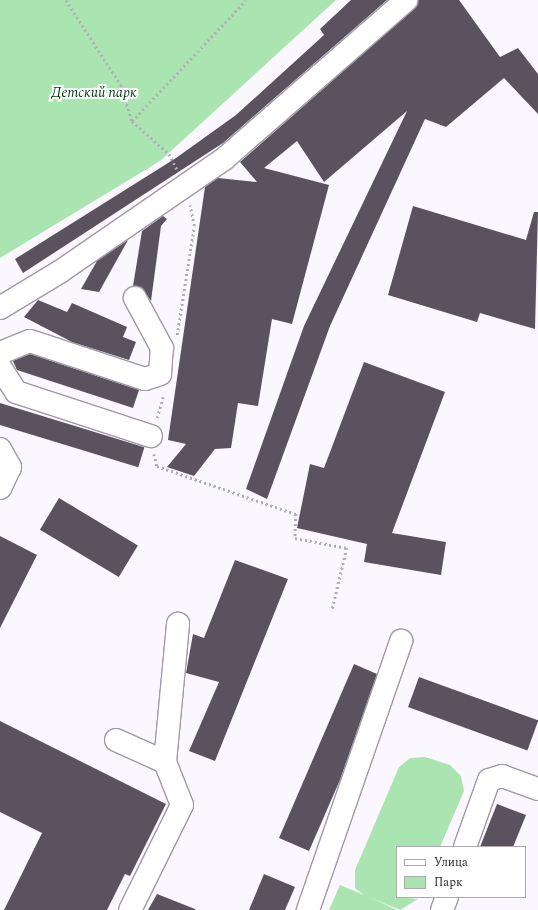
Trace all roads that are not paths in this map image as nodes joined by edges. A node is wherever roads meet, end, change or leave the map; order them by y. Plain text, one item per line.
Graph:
1 (406, 0) edge
2 (136, 298) dead end
3 (0, 308) edge
4 (0, 353) edge
5 (0, 367) edge
6 (8, 390) edge
7 (151, 436) road end
8 (0, 449) edge
9 (0, 488) edge
10 (178, 624) dead end
11 (401, 641) dead end
12 (116, 740) dead end
13 (165, 762) junction
14 (538, 789) edge
15 (465, 846) edge
16 (447, 898) edge
17 (130, 910) edge
18 (308, 910) edge
19 (442, 910) edge

1 - 3 lane
2 - 4 lane
5 - 6 lane
6 - 7 lane
8 - 9 lane
10 - 13 lane
11 - 18 lane
12 - 13 lane
13 - 17 lane
14 - 15 lane
16 - 19 lane

